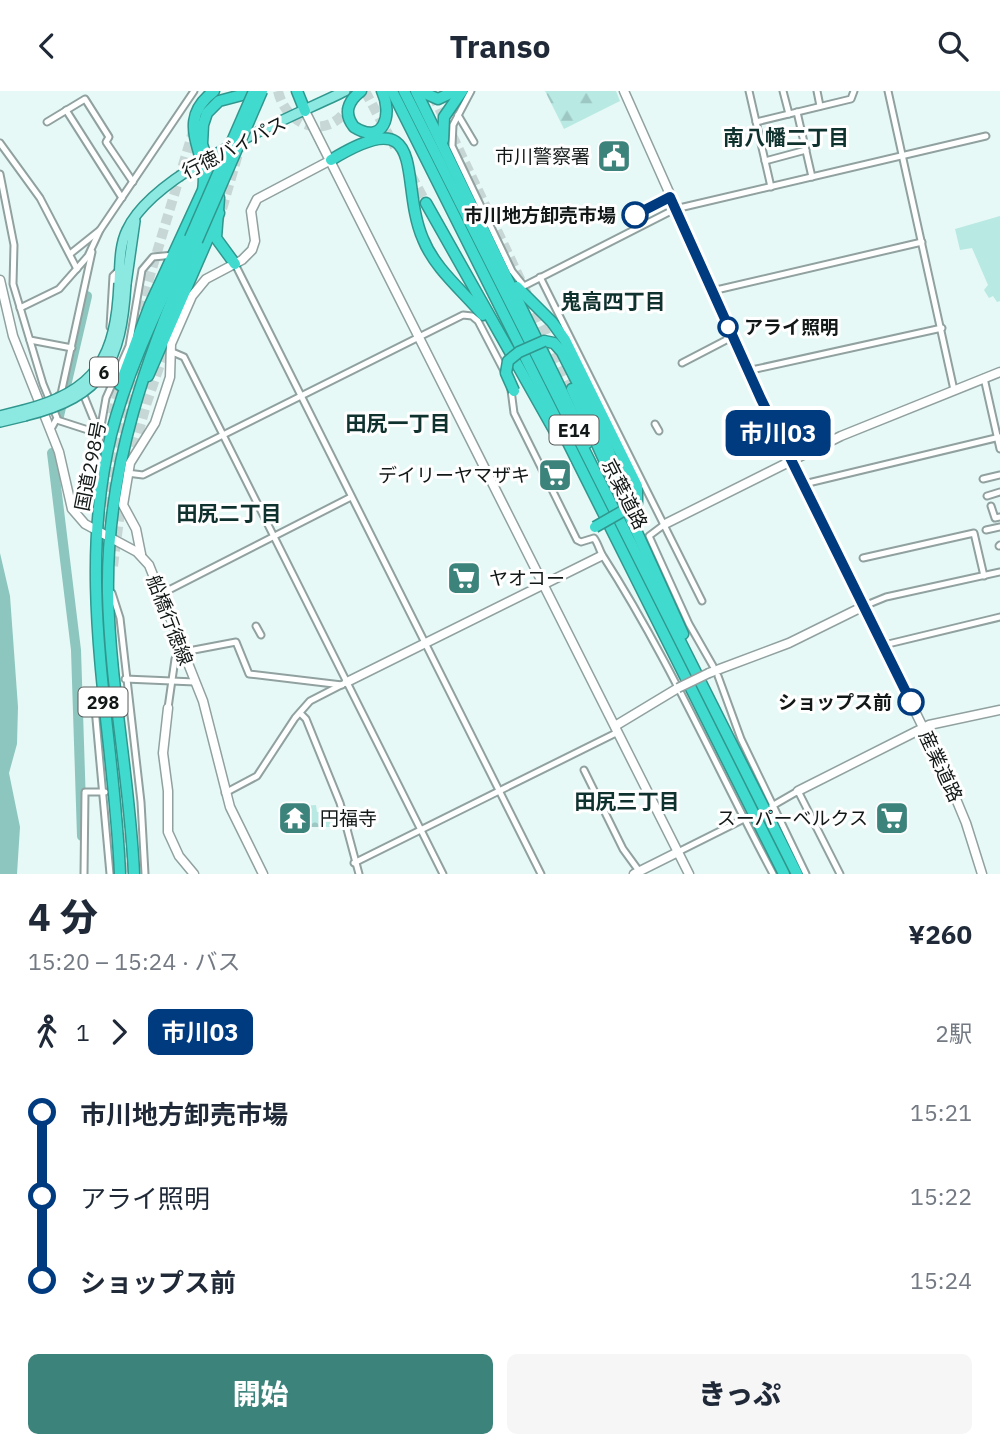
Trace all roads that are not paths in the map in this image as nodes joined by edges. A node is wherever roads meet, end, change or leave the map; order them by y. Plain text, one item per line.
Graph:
1 (194, 91) edge
2 (204, 91) edge
3 (214, 91) edge
4 (258, 91) edge
5 (297, 91) edge
6 (345, 91) edge
7 (361, 91) edge
8 (382, 91) edge
9 (392, 91) edge
10 (404, 91) edge
11 (418, 91) edge
12 (455, 91) edge
13 (462, 91) edge
14 (471, 91) edge
15 (624, 91) edge
16 (749, 91) edge
17 (783, 91) edge
18 (817, 91) edge
19 (854, 91) edge
20 (888, 91) edge
21 (235, 93) edge
22 (820, 106) junction
23 (66, 110) junction
24 (305, 111) junction
25 (797, 112) junction
26 (789, 114) junction
27 (458, 115) junction
28 (47, 122) dead end
29 (756, 122) junction
30 (986, 136) dead end
31 (474, 142) dead end
32 (0, 143) edge
33 (197, 149) junction
34 (806, 150) junction
35 (903, 156) junction
36 (331, 160) junction
37 (765, 161) junction
38 (204, 162) junction
39 (452, 164) junction
40 (0, 174) edge
41 (812, 177) junction
42 (133, 182) junction
43 (771, 187) junction
44 (122, 198) junction
45 (426, 202) tunnel mouth
46 (675, 209) junction
47 (219, 213) junction
48 (135, 220) junction
49 (187, 222) junction
50 (100, 230) junction
51 (198, 240) junction
52 (922, 241) junction
53 (225, 249) junction
54 (92, 252) junction
55 (70, 254) junction
56 (174, 255) junction
57 (199, 261) junction
58 (235, 264) junction
59 (77, 268) junction
60 (119, 270) junction
61 (508, 276) junction
62 (540, 277) junction
63 (0, 280) edge
64 (122, 283) junction
65 (712, 291) junction
66 (20, 307) junction
67 (942, 328) junction
68 (499, 335) junction
69 (420, 337) junction
70 (733, 337) junction
71 (30, 340) junction
72 (72, 348) junction
73 (170, 351) junction
74 (682, 363) dead end
75 (747, 371) junction
76 (1000, 372) edge
77 (984, 378) junction
78 (81, 389) junction
79 (572, 389) tunnel mouth
80 (954, 390) junction
81 (514, 391) dead end
82 (301, 395) junction
83 (49, 402) junction
84 (0, 416) edge
85 (57, 421) junction
86 (0, 422) edge
87 (94, 423) dead end
88 (655, 424) dead end
89 (51, 429) junction
90 (91, 431) dead end
91 (659, 431) dead end
92 (112, 433) junction
93 (223, 434) junction
94 (999, 437) edge
95 (1000, 449) edge
96 (120, 459) junction
97 (792, 459) junction
98 (127, 473) junction
99 (1000, 475) edge
100 (983, 479) dead end
101 (804, 484) junction
102 (102, 485) junction
103 (1000, 492) edge
104 (987, 496) dead end
105 (351, 497) junction
106 (992, 506) dead end
107 (604, 516) junction
108 (1000, 517) edge
109 (131, 522) junction
110 (665, 524) junction
111 (595, 527) dead end
112 (636, 527) junction
113 (1000, 527) edge
114 (623, 529) junction
115 (96, 530) junction
116 (986, 530) dead end
117 (274, 538) junction
118 (113, 539) junction
119 (141, 554) junction
120 (601, 556) junction
121 (863, 558) dead end
122 (1000, 572) edge
123 (108, 576) junction
124 (984, 576) junction
125 (543, 583) junction
126 (161, 594) junction
127 (702, 601) dead end
128 (864, 606) junction
129 (1000, 617) edge
130 (256, 626) dead end
131 (261, 635) dead end
132 (425, 643) junction
133 (884, 645) junction
134 (182, 651) junction
135 (713, 671) junction
136 (125, 679) junction
137 (173, 679) junction
138 (195, 682) junction
139 (345, 683) junction
140 (103, 698) junction
141 (169, 709) joint
142 (1000, 710) edge
143 (300, 713) junction
144 (717, 715) junction
145 (924, 728) junction
146 (617, 729) junction
147 (584, 770) dead end
148 (499, 790) junction
149 (798, 791) junction
150 (105, 792) junction
151 (225, 793) junction
152 (772, 806) junction
153 (744, 819) junction
154 (421, 830) junction
155 (678, 852) junction
156 (354, 863) junction
157 (636, 873) edge
158 (84, 874) edge
159 (110, 874) edge
160 (120, 874) edge
161 (134, 874) edge
162 (145, 874) edge
163 (194, 874) edge
164 (263, 874) edge
165 (359, 874) edge
166 (443, 874) edge
167 (541, 874) edge
168 (689, 874) edge
169 (773, 874) edge
170 (784, 874) edge
171 (797, 874) edge
172 (806, 874) edge
173 (840, 874) edge
174 (982, 874) edge

1 - 42 street
2 - 33 highway
3 - 33 highway, 298
4 - 21 highway, 298
4 - 51 highway, 国道298号 / 298, bridge
5 - 24 highway
6 - 24 main road, 行徳バイパス / 6
7 - 8 highway
9 - 107 highway, 京葉道路 / E14
10 - 114 highway, 京葉道路 / E14
11 - 12 highway
11 - 39 highway
13 - 39 highway
14 - 27 street
15 - 46 street, 産業道路
16 - 29 street
17 - 26 street
18 - 22 street
19 - 22 street
20 - 35 street
21 - 38 highway, 298
22 - 25 street
23 - 28 street
23 - 42 street
23 - 44 street
24 - 36 street
24 - 38 main road, 行徳バイパス / 6
25 - 26 street
25 - 34 street
26 - 29 street
27 - 31 street
27 - 62 street
29 - 37 street
30 - 35 street
32 - 55 street
33 - 38 highway, 298
34 - 37 street
34 - 41 street
35 - 41 street
35 - 52 street
36 - 58 street
36 - 68 highway
36 - 69 street
37 - 43 street
38 - 47 highway, 298
38 - 48 main road, 行徳バイパス / 6
38 - 49 highway, 298
39 - 61 highway
40 - 66 street
41 - 43 street
42 - 44 street
43 - 46 street
44 - 50 street
45 - 68 highway
46 - 62 street
46 - 65 street, 産業道路
47 - 51 highway, 298
47 - 53 highway
48 - 60 main road, 行徳バイパス / 6
48 - 64 main road, 行徳バイパス / 6
49 - 51 highway
49 - 56 highway, 298
50 - 54 street
50 - 55 street
51 - 53 highway
51 - 57 highway, 298
51 - 92 highway, 国道298号 / 298
51 - 96 highway, 国道298号 / 298
52 - 65 street
52 - 67 street
53 - 57 highway
53 - 58 highway
54 - 59 street
54 - 72 street
55 - 59 street
56 - 92 highway, 298
56 - 102 street
57 - 96 highway, 298
58 - 73 street
58 - 82 street
59 - 66 street
60 - 64 main road, 行徳バイパス / 6
60 - 78 street
61 - 111 highway, bridge
61 - 114 highway
62 - 110 street
63 - 89 street, 船橋行徳線
64 - 84 main road, 行徳バイパス / 6, bridge
64 - 86 main road, 行徳バイパス / 6, bridge
65 - 70 street, 産業道路
66 - 71 street
67 - 75 street
67 - 80 street
68 - 107 highway
69 - 82 street
69 - 120 street
69 - 125 street
70 - 74 street
70 - 75 street, 産業道路
71 - 72 street
71 - 83 street
72 - 83 street
73 - 93 street
73 - 98 street
75 - 97 street, 産業道路
76 - 77 street
77 - 80 street
77 - 94 street
78 - 83 street
78 - 87 street
79 - 112 highway
80 - 97 street
81 - 112 highway, bridge
82 - 93 street
82 - 105 street
83 - 85 street
85 - 89 street
85 - 90 street
88 - 91 street
89 - 115 street, 船橋行徳線
92 - 102 highway, 国道298号 / 298
93 - 98 street
93 - 117 street
94 - 95 street
94 - 101 street
96 - 118 highway, 国道298号 / 298
97 - 101 street, 産業道路
97 - 110 street
98 - 109 street
99 - 100 street
101 - 128 street, 産業道路
102 - 115 highway, 国道298号 / 298
103 - 104 street
105 - 117 street
105 - 132 street
106 - 108 street
107 - 170 highway, 京葉道路 / E14
109 - 118 street
109 - 119 street
110 - 127 street
110 - 135 street
112 - 144 highway
113 - 116 street
114 - 144 highway, 京葉道路 / E14
115 - 118 street, 船橋行徳線
115 - 140 highway, 国道298号 / 298
117 - 126 street
117 - 139 street
118 - 119 street, 船橋行徳線
118 - 123 highway, 国道298号 / 298
119 - 126 street, 船橋行徳線
120 - 125 street
120 - 153 street
121 - 124 street
122 - 124 street
123 - 136 street
123 - 161 highway, 国道298号 / 298
124 - 128 street
125 - 132 street
125 - 146 street
126 - 134 street, 船橋行徳線
128 - 133 street, 産業道路
128 - 135 street
129 - 133 street
130 - 131 street
132 - 139 street
132 - 148 street
133 - 145 street, 産業道路
134 - 137 street
134 - 138 street, 船橋行徳線
134 - 139 street
135 - 146 street, bridge
135 - 152 street
136 - 137 street
136 - 162 street
137 - 138 street
137 - 141 street
138 - 151 street, 船橋行徳線
139 - 143 street
139 - 154 street
140 - 150 street
140 - 160 highway, 国道298号 / 298
141 - 163 street
142 - 145 street
143 - 151 street
143 - 156 street
144 - 171 highway, 京葉道路 / E14
145 - 149 street
145 - 174 street, 産業道路
146 - 148 street
146 - 155 street
147 - 157 street
148 - 154 street
148 - 167 street
149 - 152 street
149 - 173 street
150 - 158 street
150 - 159 street
151 - 164 street, 船橋行徳線
152 - 172 street
153 - 155 street
153 - 169 street
154 - 156 street
154 - 166 street
155 - 157 street
155 - 168 street
156 - 165 street

